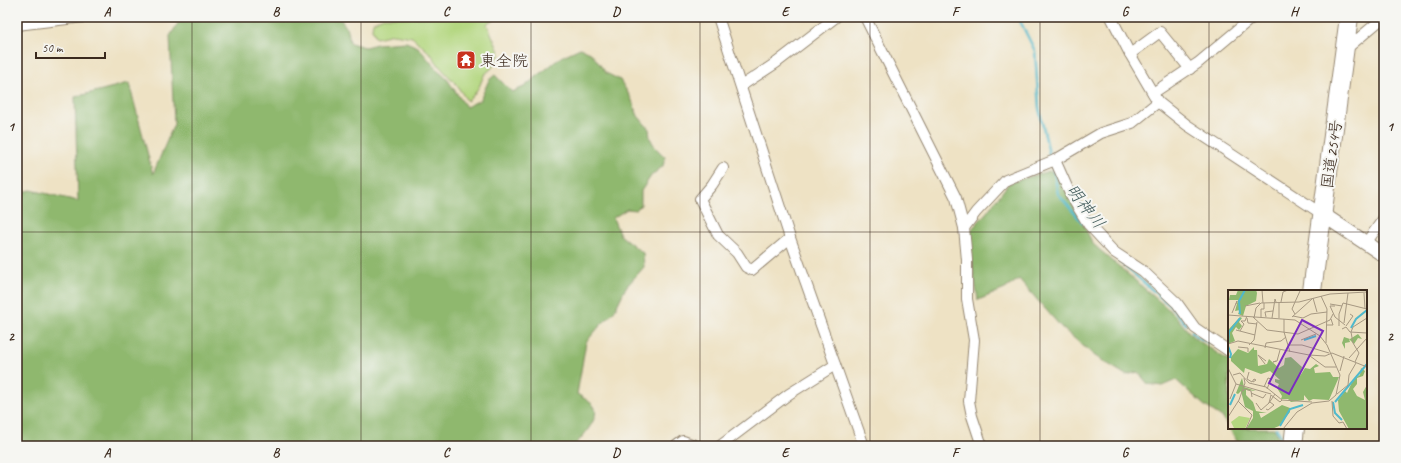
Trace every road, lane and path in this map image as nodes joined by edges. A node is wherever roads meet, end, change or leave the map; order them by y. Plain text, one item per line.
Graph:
1 (84, 17) edge
2 (718, 17) edge
3 (836, 17) edge
4 (865, 17) edge
5 (1111, 17) edge
6 (1253, 17) edge
7 (1349, 17) edge
8 (1384, 17) edge
9 (47, 19) edge
10 (17, 25) edge
11 (1345, 50) junction
12 (1130, 54) junction
13 (1190, 69) junction
14 (741, 86) junction
15 (1153, 93) junction
16 (1158, 102) junction
17 (1050, 162) junction
18 (723, 168) dead end
19 (1322, 214) junction
20 (1384, 218) edge
21 (964, 228) junction
22 (790, 238) junction
23 (1366, 243) junction
24 (1384, 255) edge
25 (1312, 290) edge
26 (1228, 350) edge
27 (835, 365) junction
28 (676, 446) edge
29 (697, 446) edge
30 (720, 446) edge
31 (864, 446) edge
32 (982, 446) edge

1 - 9 street
2 - 14 street
3 - 14 street
4 - 21 street
5 - 12 street
6 - 13 street
7 - 11 highway, 国道254号
8 - 11 street
9 - 10 street
11 - 19 highway, 国道254号
12 - 13 street
12 - 15 street
13 - 15 street
14 - 22 street
15 - 16 street
16 - 17 street
16 - 19 street
17 - 21 street
17 - 26 street
18 - 22 street
19 - 23 street
19 - 25 highway, 国道254号
20 - 23 street
21 - 32 street
22 - 27 street
23 - 24 street
27 - 30 street
27 - 31 street
28 - 29 street

